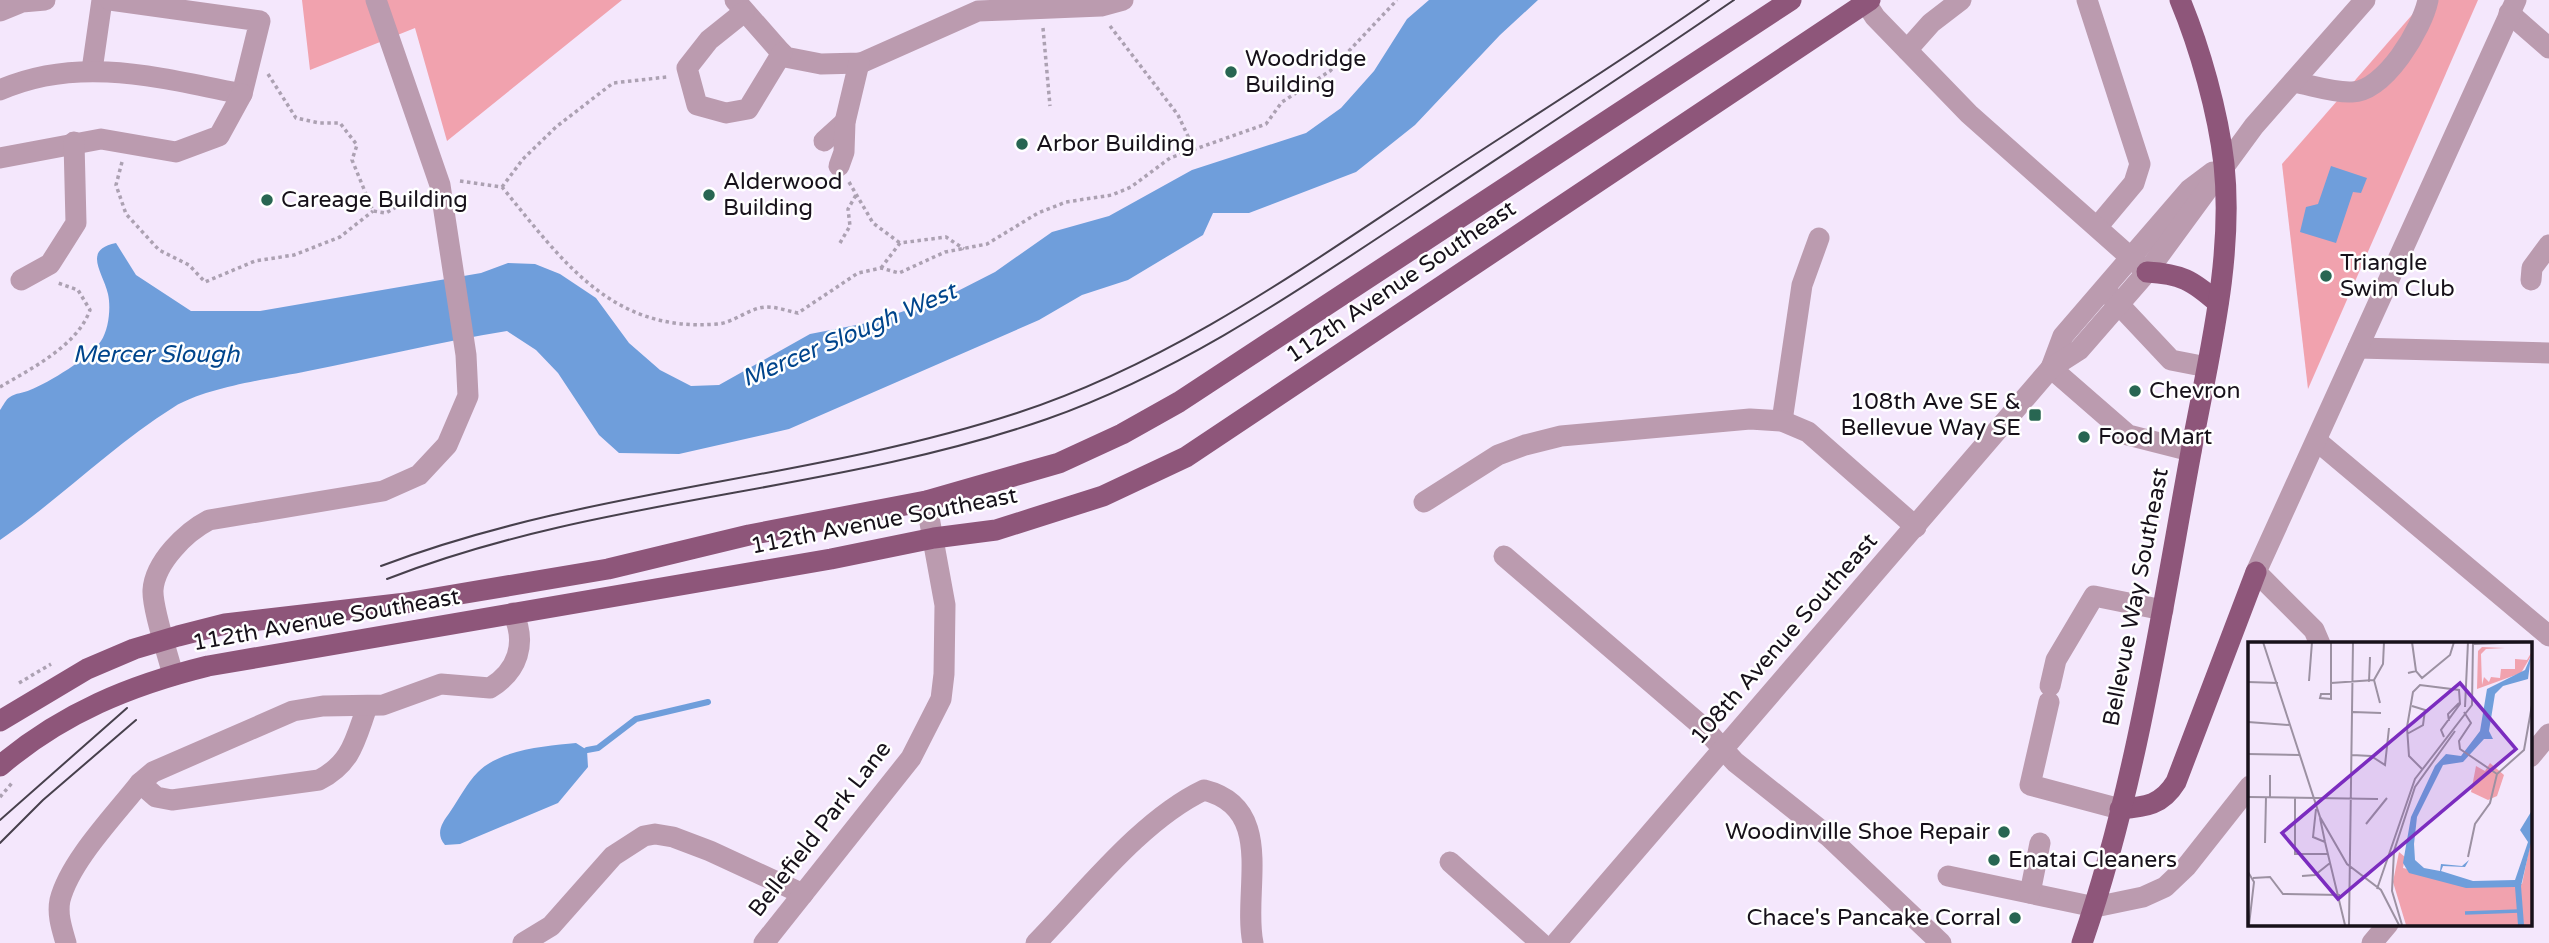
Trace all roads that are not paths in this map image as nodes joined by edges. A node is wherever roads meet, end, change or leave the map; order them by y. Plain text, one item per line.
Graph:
1 (45, 0) edge
2 (102, 0) edge
3 (110, 0) edge
4 (376, 0) edge
5 (1123, 0) edge
6 (1791, 0) edge
7 (1961, 0) edge
8 (2087, 0) edge
9 (2365, 0) edge
10 (2428, 0) edge
11 (1868, 1) edge
12 (2183, 3) edge
13 (740, 6) edge
14 (2512, 6) edge
15 (259, 10) edge
16 (0, 11) edge
17 (2549, 48) edge
18 (1907, 50) junction
19 (782, 53) junction
20 (859, 63) junction
21 (92, 70) junction
22 (2293, 82) junction
23 (0, 89) edge
24 (242, 93) junction
25 (845, 122) junction
26 (824, 141) dead end
27 (74, 142) junction
28 (0, 158) edge
29 (840, 164) road end
30 (2224, 164) junction
31 (2098, 226) junction
32 (1819, 238) dead end
33 (2549, 246) edge
34 (2130, 257) junction
35 (2147, 272) junction
36 (22, 280) dead end
37 (2531, 280) dead end
38 (2103, 288) junction
39 (2119, 303) junction
40 (2218, 303) junction
41 (2358, 348) junction
42 (2549, 353) edge
43 (2051, 368) junction
44 (2207, 368) junction
45 (1782, 421) junction
46 (2317, 441) junction
47 (2191, 451) junction
48 (926, 501) junction
49 (1424, 502) dead end
50 (1916, 527) junction
51 (934, 538) junction
52 (1504, 556) dead end
53 (2256, 572) junction
54 (2163, 610) junction
55 (513, 613) junction
56 (2549, 636) edge
57 (164, 640) junction
58 (2319, 642) edge
59 (173, 675) junction
60 (367, 707) junction
61 (0, 721) edge
62 (2549, 734) edge
63 (1723, 750) junction
64 (2532, 755) edge
65 (0, 765) edge
66 (140, 783) junction
67 (2248, 789) edge
68 (2120, 809) junction
69 (2040, 844) dead end
70 (1450, 862) dead end
71 (1948, 876) dead end
72 (2029, 893) junction
73 (803, 894) junction
74 (2095, 906) junction
75 (2386, 926) edge
76 (66, 943) edge
77 (523, 943) edge
78 (764, 943) edge
79 (1036, 943) edge
80 (1253, 943) edge
81 (1541, 943) edge
82 (1556, 943) edge
83 (1941, 943) edge
84 (2082, 943) edge
85 (2372, 943) edge

1 - 16 street
2 - 21 street
3 - 15 street
4 - 57 street
5 - 20 street
6 - 48 main road, 112th Avenue Southeast
7 - 18 street
8 - 31 street
9 - 22 street, 108th Avenue Southeast
10 - 22 street
11 - 18 street
11 - 51 main road, 112th Avenue Southeast
12 - 30 main road, Bellevue Way Southeast
13 - 19 street
13 - 19 street
14 - 17 street
14 - 41 street
15 - 24 street
18 - 31 street
19 - 20 street
20 - 25 street
21 - 23 street
21 - 24 street
22 - 30 street, 108th Avenue Southeast
24 - 27 street
25 - 26 street
25 - 29 street
27 - 28 street
27 - 36 street
30 - 34 street, 108th Avenue Southeast
30 - 35 street, 108th Avenue Southeast
30 - 40 main road, Bellevue Way Southeast
31 - 34 street
32 - 45 street
33 - 37 street
34 - 35 street
34 - 38 street, 108th Avenue Southeast
35 - 39 street, 108th Avenue Southeast
35 - 40 main road
38 - 39 street
38 - 43 street, 108th Avenue Southeast
39 - 43 street, 108th Avenue Southeast
39 - 44 street
40 - 44 main road, Bellevue Way Southeast
41 - 42 street
41 - 46 street
43 - 47 street
43 - 50 street, 108th Avenue Southeast
44 - 47 main road, Bellevue Way Southeast
45 - 49 street
45 - 50 street
46 - 53 street
46 - 56 street
47 - 54 main road, Bellevue Way Southeast
48 - 51 street, Bellefield Park Lane
48 - 57 main road, 112th Avenue Southeast
50 - 63 street, 108th Avenue Southeast
51 - 55 main road, 112th Avenue Southeast
51 - 73 street, Bellefield Park Lane
52 - 63 street
53 - 58 street
53 - 68 main road
54 - 68 main road, Bellevue Way Southeast
54 - 68 street
55 - 59 main road, 112th Avenue Southeast
55 - 60 street
57 - 59 street
57 - 61 main road, 112th Avenue Southeast
59 - 65 main road, 112th Avenue Southeast
60 - 66 street
60 - 66 street
62 - 64 street
63 - 82 street, 108th Avenue Southeast
63 - 83 street
66 - 76 street
67 - 74 street
68 - 74 main road, Bellevue Way Southeast
69 - 72 street
70 - 81 street
71 - 72 street
72 - 74 street
73 - 77 street
73 - 78 street, Bellefield Park Lane
74 - 84 main road, Bellevue Way Southeast
75 - 85 street
79 - 80 street

